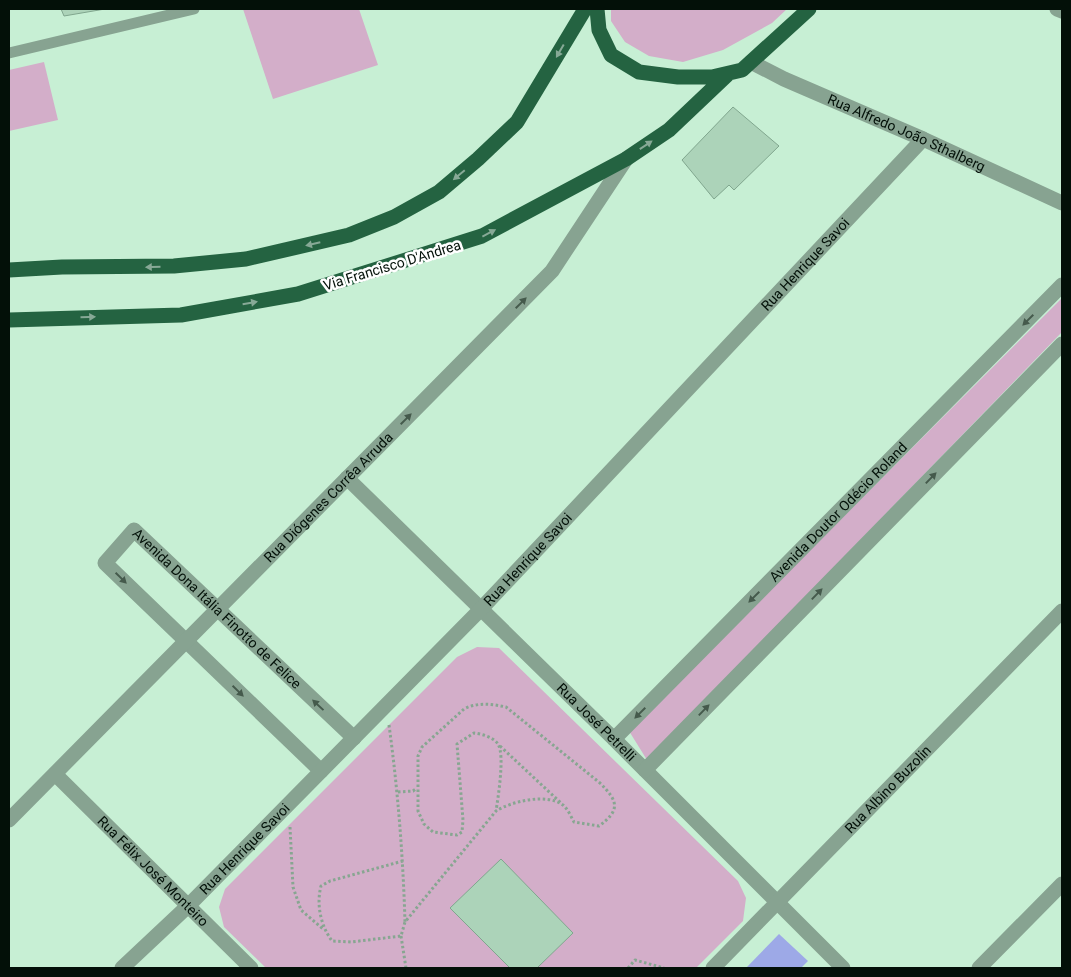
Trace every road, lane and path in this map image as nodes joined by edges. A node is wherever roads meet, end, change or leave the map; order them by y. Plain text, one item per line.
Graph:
1 (194, 9) edge
2 (585, 9) edge
3 (597, 9) edge
4 (809, 9) edge
5 (1057, 9) edge
6 (1062, 11) edge
7 (9, 54) edge
8 (751, 62) junction
9 (727, 75) junction
10 (923, 139) junction
11 (626, 159) junction
12 (1062, 203) edge
13 (9, 270) edge
14 (1062, 285) edge
15 (9, 320) edge
16 (1062, 344) edge
17 (347, 478) junction
18 (218, 609) junction
19 (481, 609) junction
20 (1062, 611) edge
21 (186, 641) junction
22 (387, 704) junction
23 (354, 738) junction
24 (614, 739) junction
25 (498, 744) junction
26 (645, 770) junction
27 (321, 771) junction
28 (54, 774) junction
29 (417, 788) junction
30 (398, 792) junction
31 (289, 804) junction
32 (564, 806) junction
33 (496, 811) junction
34 (9, 820) edge
35 (403, 861) junction
36 (1062, 884) edge
37 (778, 903) junction
38 (188, 906) junction
39 (405, 922) junction
40 (324, 930) junction
41 (401, 936) junction
42 (122, 968) edge
43 (251, 968) edge
44 (406, 968) edge
45 (628, 968) edge
46 (664, 968) edge
47 (712, 968) edge
48 (843, 968) edge
49 (979, 968) edge

1 - 7 lane
2 -> 13 highway
3 - 9 highway
4 - 8 highway
5 - 6 street
8 - 9 highway
8 - 10 street, Rua Alfredo João Sthalberg
11 -> 9 highway, Via Francisco D'Andrea
10 - 12 street, Rua Alfredo João Sthalberg
10 - 19 street, Rua Henrique Savoi
15 -> 11 highway, Via Francisco D'Andrea
17 -> 11 street, Rua Diógenes Corrêa Arruda
14 -> 24 street, Avenida Doutor Odécio Roland
26 -> 16 street
17 - 18 street, Rua Diógenes Corrêa Arruda
17 - 19 street, Rua José Petrelli
18 - 21 street, Rua Diógenes Corrêa Arruda
18 -> 21 street, Avenida Dona Itália Finotto de Felice
23 -> 18 street, Avenida Dona Itália Finotto de Felice
19 - 22 street, Rua Henrique Savoi
19 - 24 street, Rua José Petrelli
20 - 37 street, Rua Albino Buzolin
21 -> 27 street, Avenida Dona Itália Finotto de Felice
21 - 28 street, Rua Diógenes Corrêa Arruda
22 - 23 street, Rua Henrique Savoi
22 - 30 path
23 - 27 street, Rua Henrique Savoi
24 - 26 street, Rua José Petrelli
25 - 29 path
25 - 32 path
25 - 33 path
26 - 37 street, Rua José Petrelli
27 - 31 street, Rua Henrique Savoi
28 - 34 street, Rua Diógenes Corrêa Arruda
28 - 38 street, Rua Félix José Monteiro
29 - 30 path
29 - 32 path
30 - 35 path
31 - 38 street, Rua Henrique Savoi
31 - 40 path
32 - 33 path
33 - 39 path
35 - 39 path
35 - 40 path
36 - 49 street
37 - 47 street, Rua Albino Buzolin
37 - 48 street, Rua José Petrelli
38 - 42 street, Rua Henrique Savoi
38 - 43 street, Rua Félix José Monteiro
39 - 41 path
40 - 41 path
41 - 44 path
45 - 46 path

